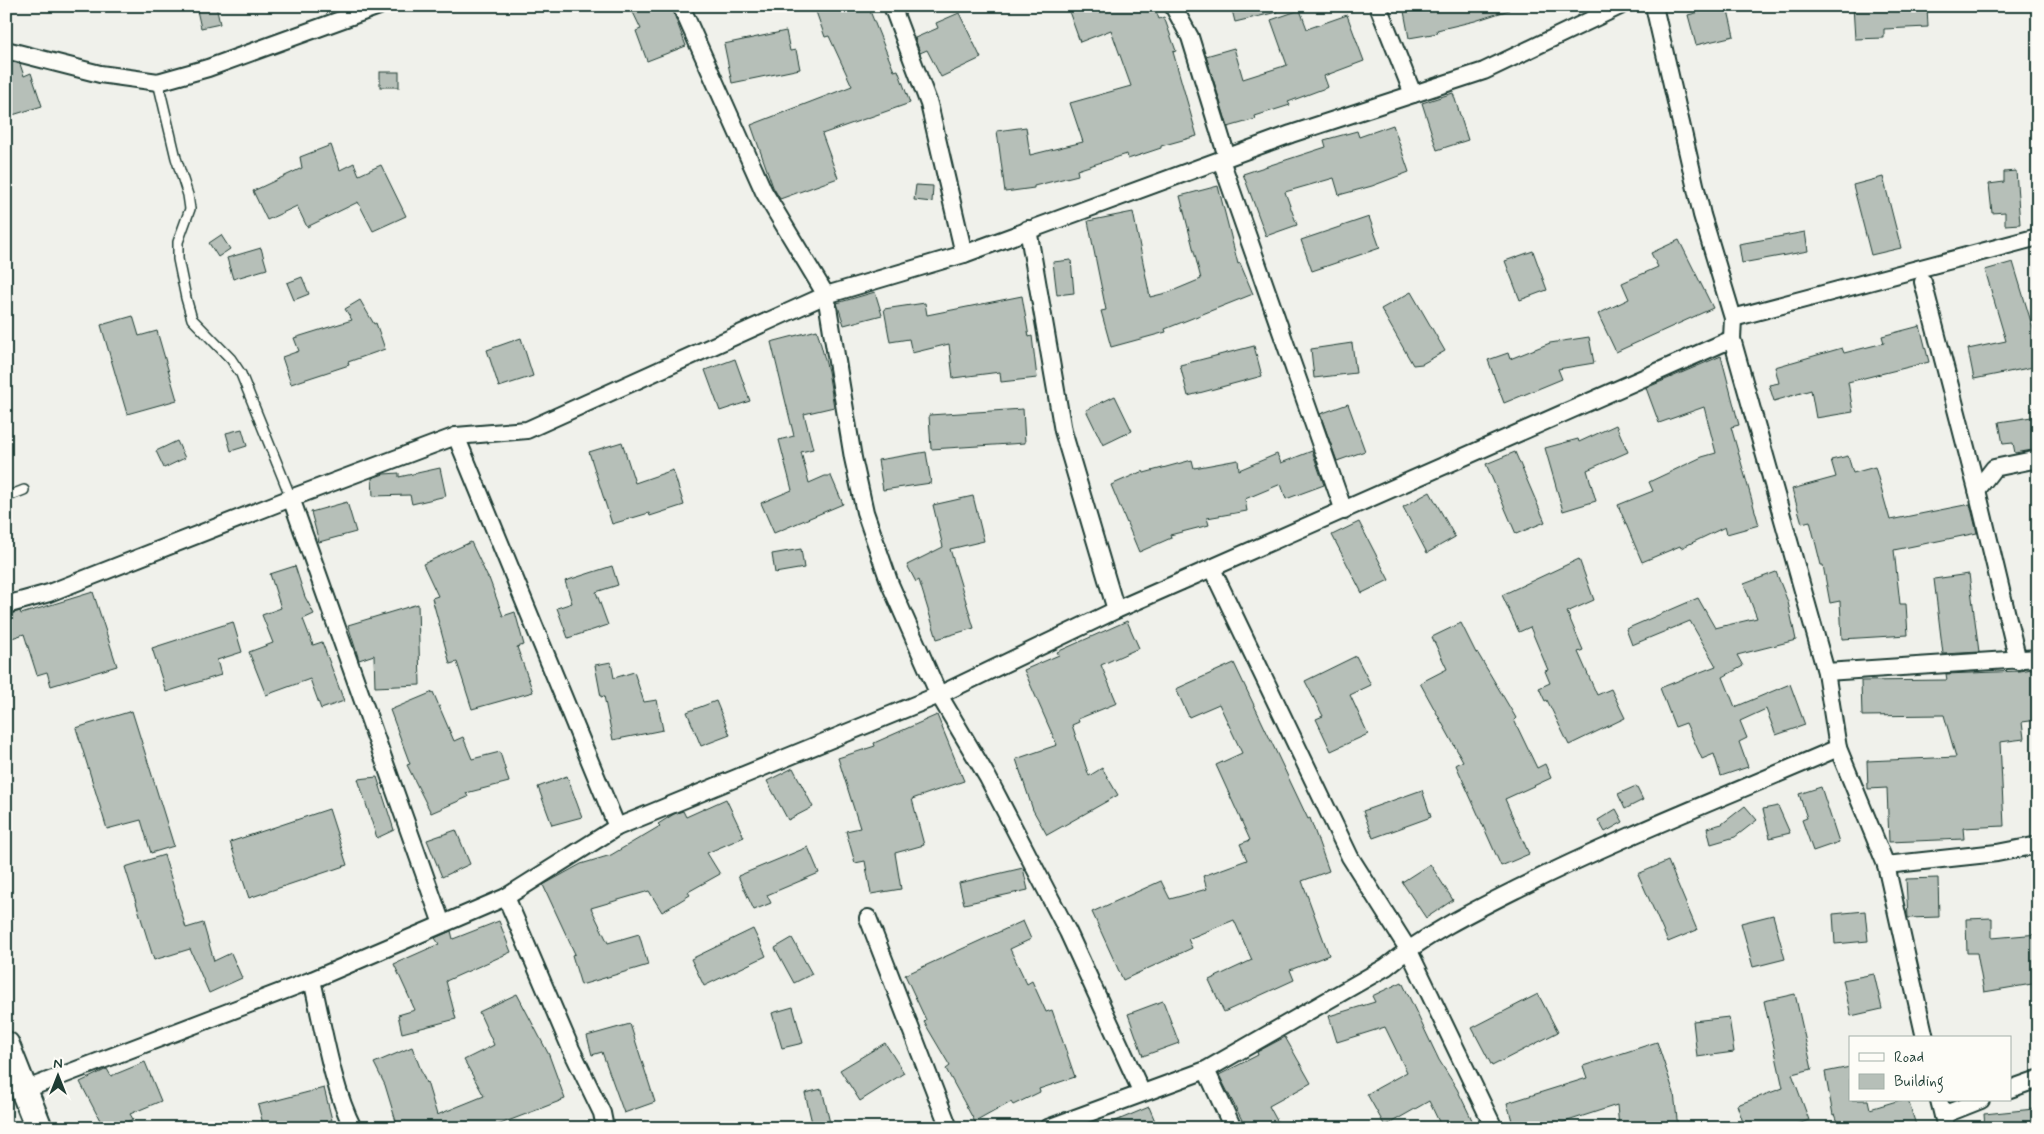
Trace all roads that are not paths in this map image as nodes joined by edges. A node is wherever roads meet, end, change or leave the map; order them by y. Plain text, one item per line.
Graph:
1 (379, 6) edge
2 (681, 6) edge
3 (892, 6) edge
4 (1173, 6) edge
5 (1378, 6) edge
6 (1620, 6) edge
7 (1654, 6) edge
8 (6, 50) edge
9 (158, 82) junction
10 (1414, 94) junction
11 (1224, 158) junction
12 (1028, 229) junction
13 (2038, 237) edge
14 (964, 254) junction
15 (1924, 282) dead end
16 (826, 295) junction
17 (1733, 318) junction
18 (1732, 339) junction
19 (456, 436) junction
20 (2038, 459) edge
21 (24, 490) dead end
22 (1977, 490) junction
23 (6, 497) edge
24 (291, 498) junction
25 (1344, 511) junction
26 (1212, 569) junction
27 (6, 605) edge
28 (1116, 610) junction
29 (2038, 658) edge
30 (2018, 661) junction
31 (1826, 672) junction
32 (939, 695) junction
33 (1838, 748) junction
34 (617, 827) junction
35 (2038, 845) edge
36 (1886, 865) junction
37 (506, 897) junction
38 (868, 918) dead end
39 (442, 924) junction
40 (1408, 949) junction
41 (312, 980) junction
42 (1925, 1036) edge
43 (6, 1046) edge
44 (1206, 1070) junction
45 (2038, 1079) edge
46 (2012, 1089) edge
47 (24, 1090) junction
48 (1142, 1093) junction
49 (1976, 1102) edge
50 (1943, 1114) edge
51 (39, 1128) edge
52 (353, 1128) edge
53 (605, 1128) edge
54 (949, 1128) edge
55 (1048, 1128) edge
56 (1233, 1128) edge
57 (1494, 1128) edge

1 - 9 street
2 - 16 street
3 - 14 street
4 - 11 street
5 - 10 street
6 - 10 street
7 - 17 street
8 - 9 street
9 - 24 lane
10 - 11 street
11 - 12 street
11 - 25 street
12 - 14 street
12 - 28 street
13 - 17 street
14 - 16 street
15 - 22 street
16 - 19 street
16 - 32 street
17 - 18 street
18 - 25 street
18 - 31 street
19 - 24 street
19 - 34 street
20 - 22 street
21 - 23 lane
22 - 30 street
24 - 27 street
24 - 39 street
25 - 26 street
26 - 28 street
26 - 40 street
28 - 32 street
29 - 30 street
30 - 31 street
31 - 33 street
32 - 34 street
32 - 48 street
33 - 36 street
33 - 40 street
34 - 37 street
35 - 36 street
36 - 42 street
37 - 39 street
37 - 53 street
38 - 54 street
39 - 41 street
40 - 44 street
40 - 57 street
41 - 47 street
41 - 52 street
43 - 47 main road
44 - 48 street
44 - 56 street
45 - 46 street
47 - 51 main road
48 - 55 street
49 - 50 street

